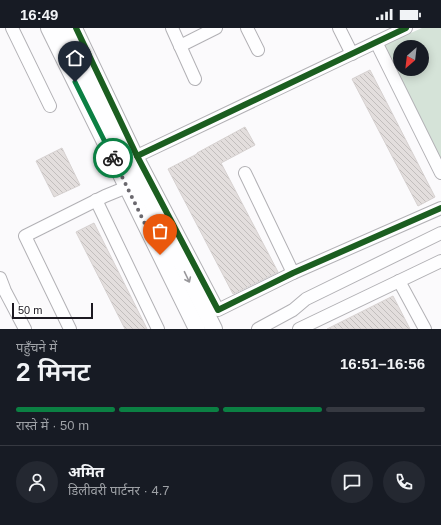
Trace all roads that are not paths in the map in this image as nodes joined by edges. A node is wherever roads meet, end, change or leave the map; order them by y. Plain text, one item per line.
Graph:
1 (12, 28) edge
2 (48, 28) edge
3 (65, 28) edge
4 (76, 28) edge
5 (172, 28) edge
6 (216, 28) edge
7 (247, 28) edge
8 (339, 28) edge
9 (406, 28) edge
10 (376, 42) junction
11 (180, 46) junction
12 (258, 50) dead end
13 (352, 54) junction
14 (195, 79) dead end
15 (50, 106) dead end
16 (137, 156) junction
17 (245, 173) dead end
18 (441, 173) edge
19 (127, 187) junction
20 (96, 200) junction
21 (441, 208) edge
22 (441, 233) edge
23 (441, 261) edge
24 (293, 272) junction
25 (0, 278) edge
26 (399, 281) junction
27 (24, 329) edge
28 (70, 329) edge
29 (158, 329) edge
30 (197, 329) edge
31 (214, 329) edge
32 (258, 329) edge
33 (299, 329) edge
34 (425, 329) edge

1 - 15 street
2 - 19 street
3 -> 31 street
4 - 16 street
5 - 11 street
6 - 11 street
7 - 12 street
8 - 13 street
9 - 10 street
10 - 13 street
10 - 18 street
11 - 14 street
13 - 16 street
16 - 24 street
17 - 24 street
19 - 20 street
19 - 30 street
20 - 28 street
20 - 29 street
21 - 24 street
22 - 32 street
23 - 26 street
25 - 27 street
26 - 33 street
26 - 34 street

